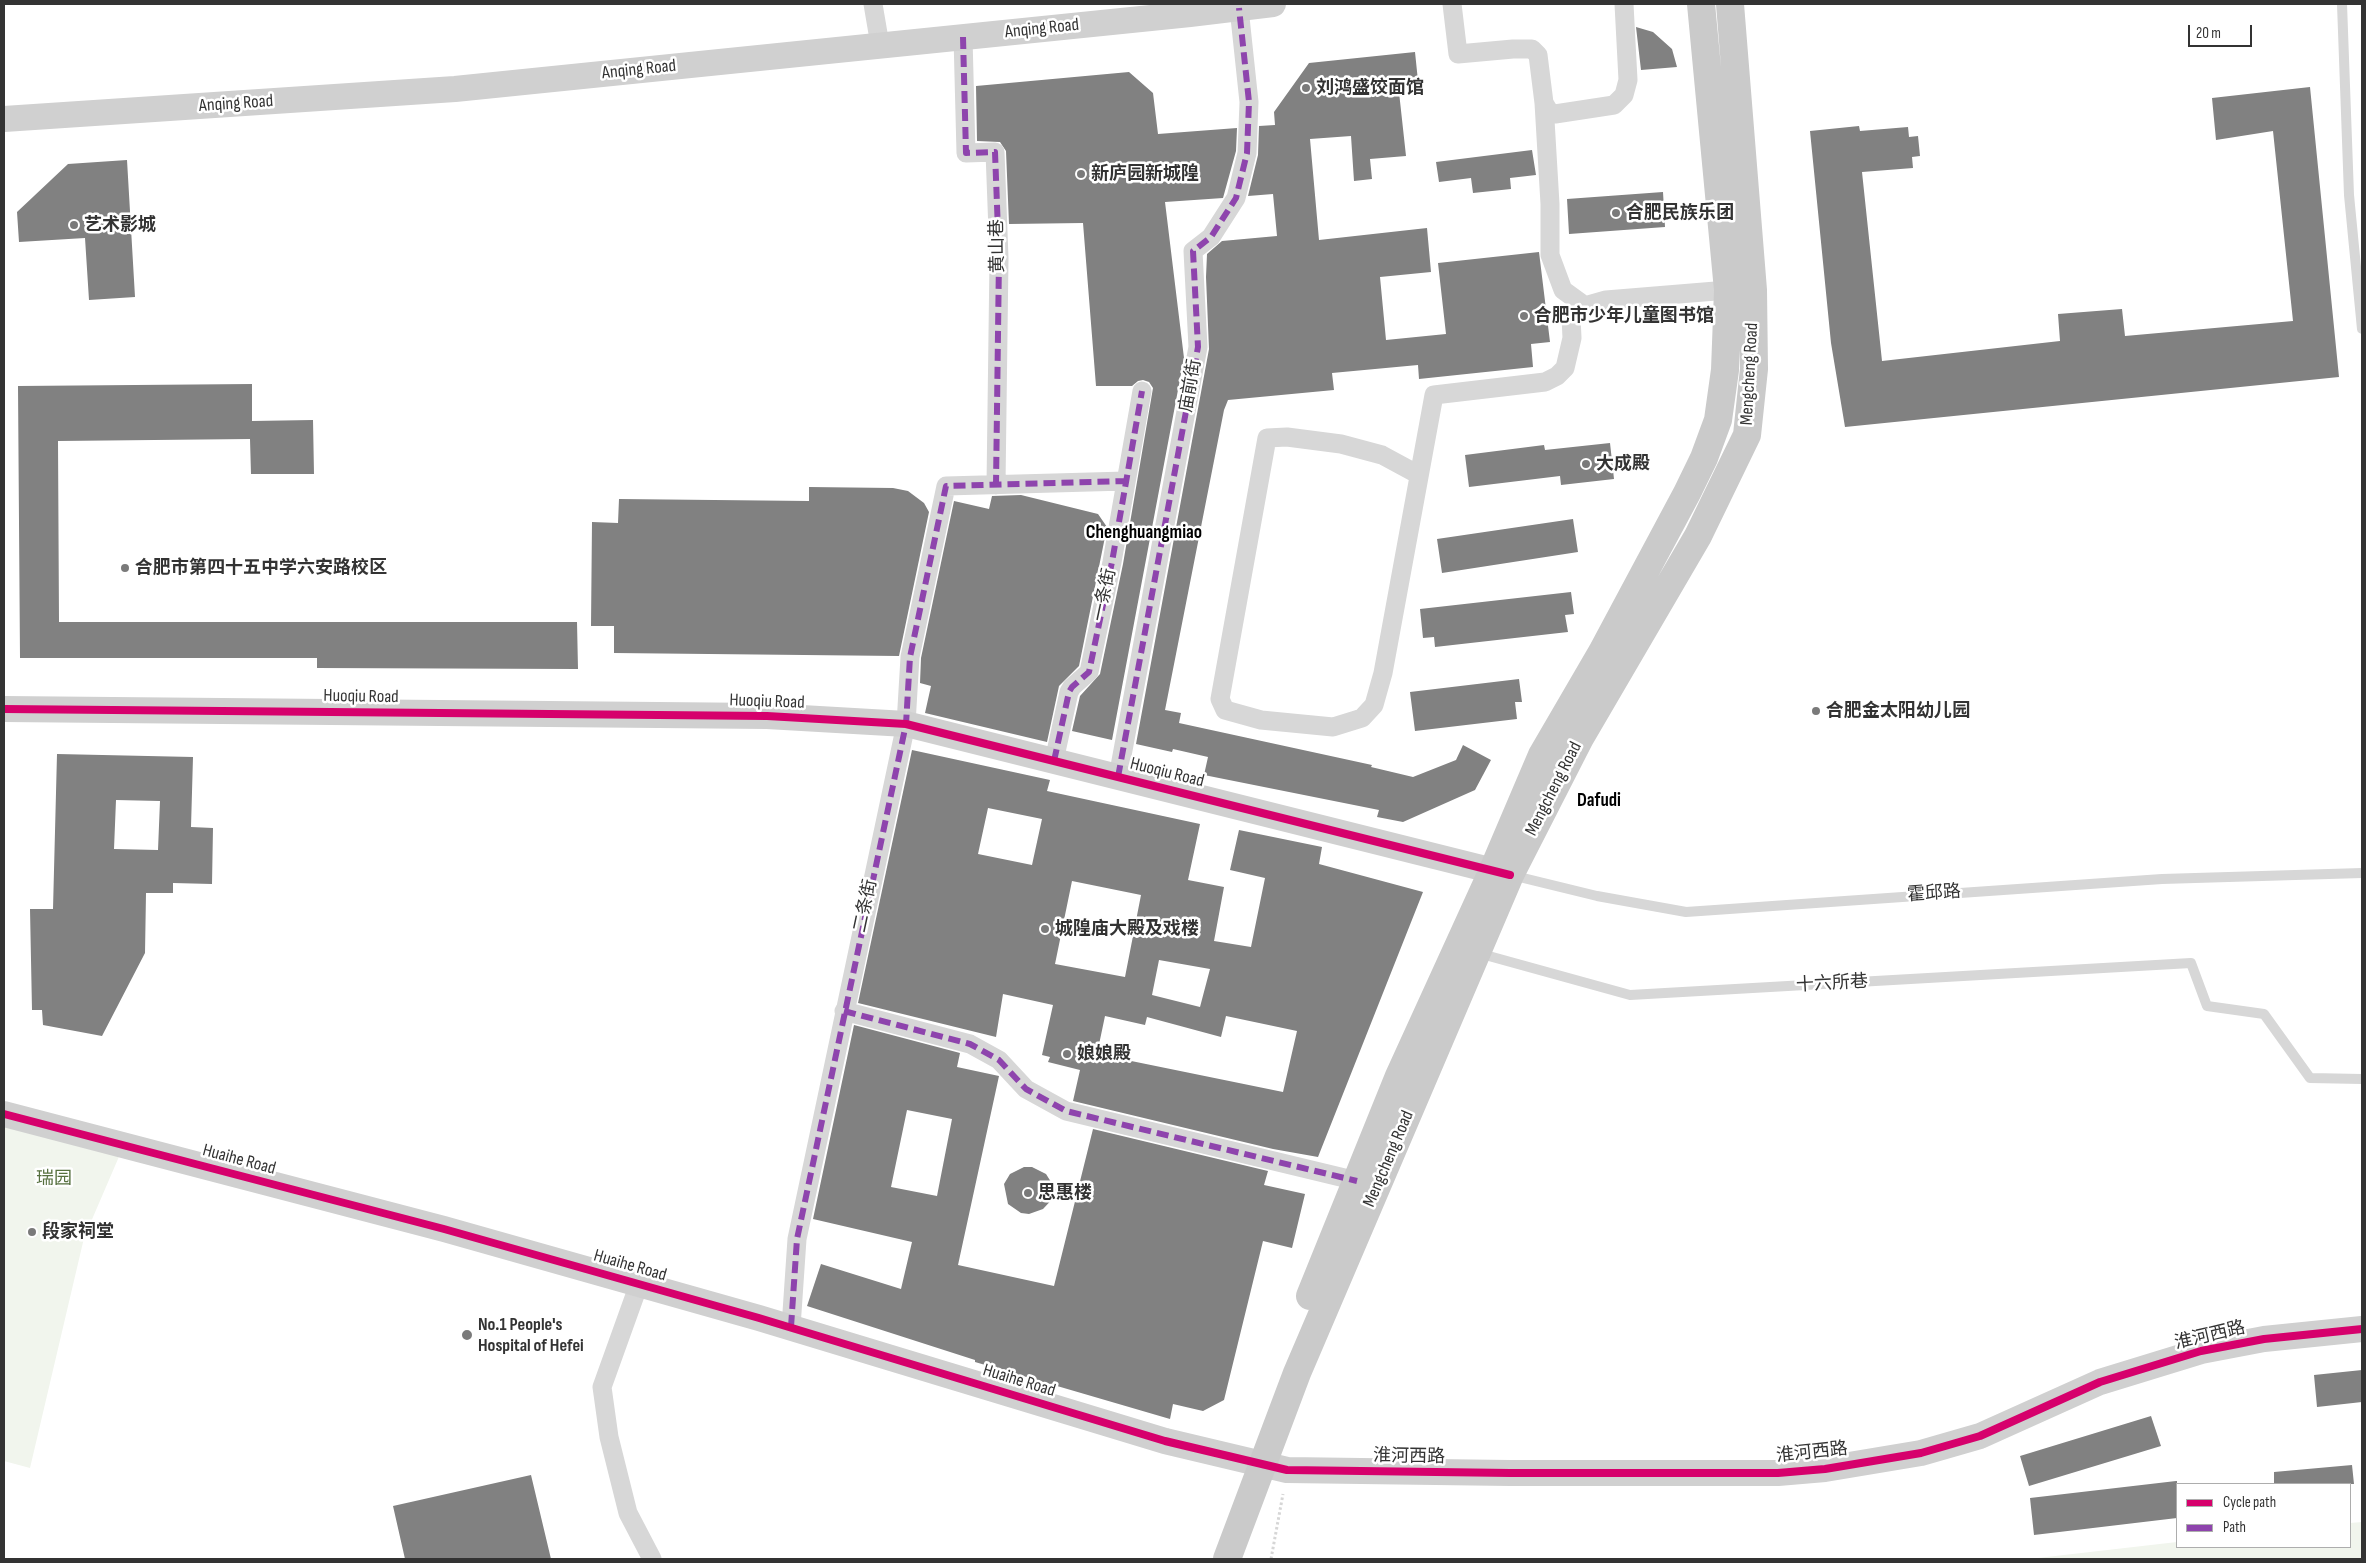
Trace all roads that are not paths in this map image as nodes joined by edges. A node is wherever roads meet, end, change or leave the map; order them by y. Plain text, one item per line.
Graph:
1 (873, 4) edge
2 (1273, 4) edge
3 (1452, 4) edge
4 (1624, 4) edge
5 (1701, 4) edge
6 (1730, 4) edge
7 (2342, 4) edge
8 (1239, 8) junction
9 (1189, 9) edge
10 (963, 37) junction
11 (880, 45) junction
12 (1544, 104) junction
13 (4, 120) edge
14 (2359, 266) edge
15 (1728, 290) junction
16 (1584, 306) junction
17 (2362, 329) edge
18 (1142, 390) dead end
19 (1419, 475) junction
20 (1126, 481) junction
21 (996, 485) junction
22 (4, 709) edge
23 (906, 724) junction
24 (1054, 761) junction
25 (1118, 777) junction
26 (1501, 872) junction
27 (2362, 873) edge
28 (1478, 952) junction
29 (844, 1011) junction
30 (2362, 1079) edge
31 (4, 1114) edge
32 (1356, 1181) junction
33 (639, 1284) junction
34 (791, 1327) junction
35 (2362, 1328) edge
36 (1265, 1465) junction
37 (652, 1559) edge
38 (1212, 1559) edge
39 (1227, 1559) edge

1 - 11 street
2 - 8 street, Anqing Road
3 - 12 street
4 - 12 street
5 - 15 main road, Mengcheng Road
6 - 26 main road, Mengcheng Road
7 - 14 lane
8 - 9 street, Anqing Road
8 - 25 street, 庙前街
9 - 10 street, Anqing Road
10 - 11 street, Anqing Road
10 - 21 street, 黄山巷
11 - 13 street, Anqing Road
12 - 16 street
14 - 17 lane
15 - 16 street
15 - 26 main road, Mengcheng Road
16 - 19 street
18 - 20 street, 一条街
19 - 19 street
20 - 21 street
20 - 24 street, 一条街
21 - 23 street, 二条街
22 - 23 street, Huoqiu Road
23 - 24 street, Huoqiu Road
23 - 29 street, 二条街
24 - 25 street, Huoqiu Road
25 - 26 street, Huoqiu Road
26 - 27 lane, 霍邱路
26 - 28 main road, Mengcheng Road
26 - 32 main road, Mengcheng Road
28 - 30 lane, 十六所巷
28 - 36 main road, Mengcheng Road
29 - 32 street
29 - 34 street, 二条街
31 - 33 street, Huaihe Road
32 - 36 main road, Mengcheng Road
33 - 34 street, Huaihe Road
33 - 37 street
34 - 36 street, Huaihe Road
35 - 36 street, 淮河西路
36 - 38 main road, Mengcheng Road
36 - 39 main road, Mengcheng Road

